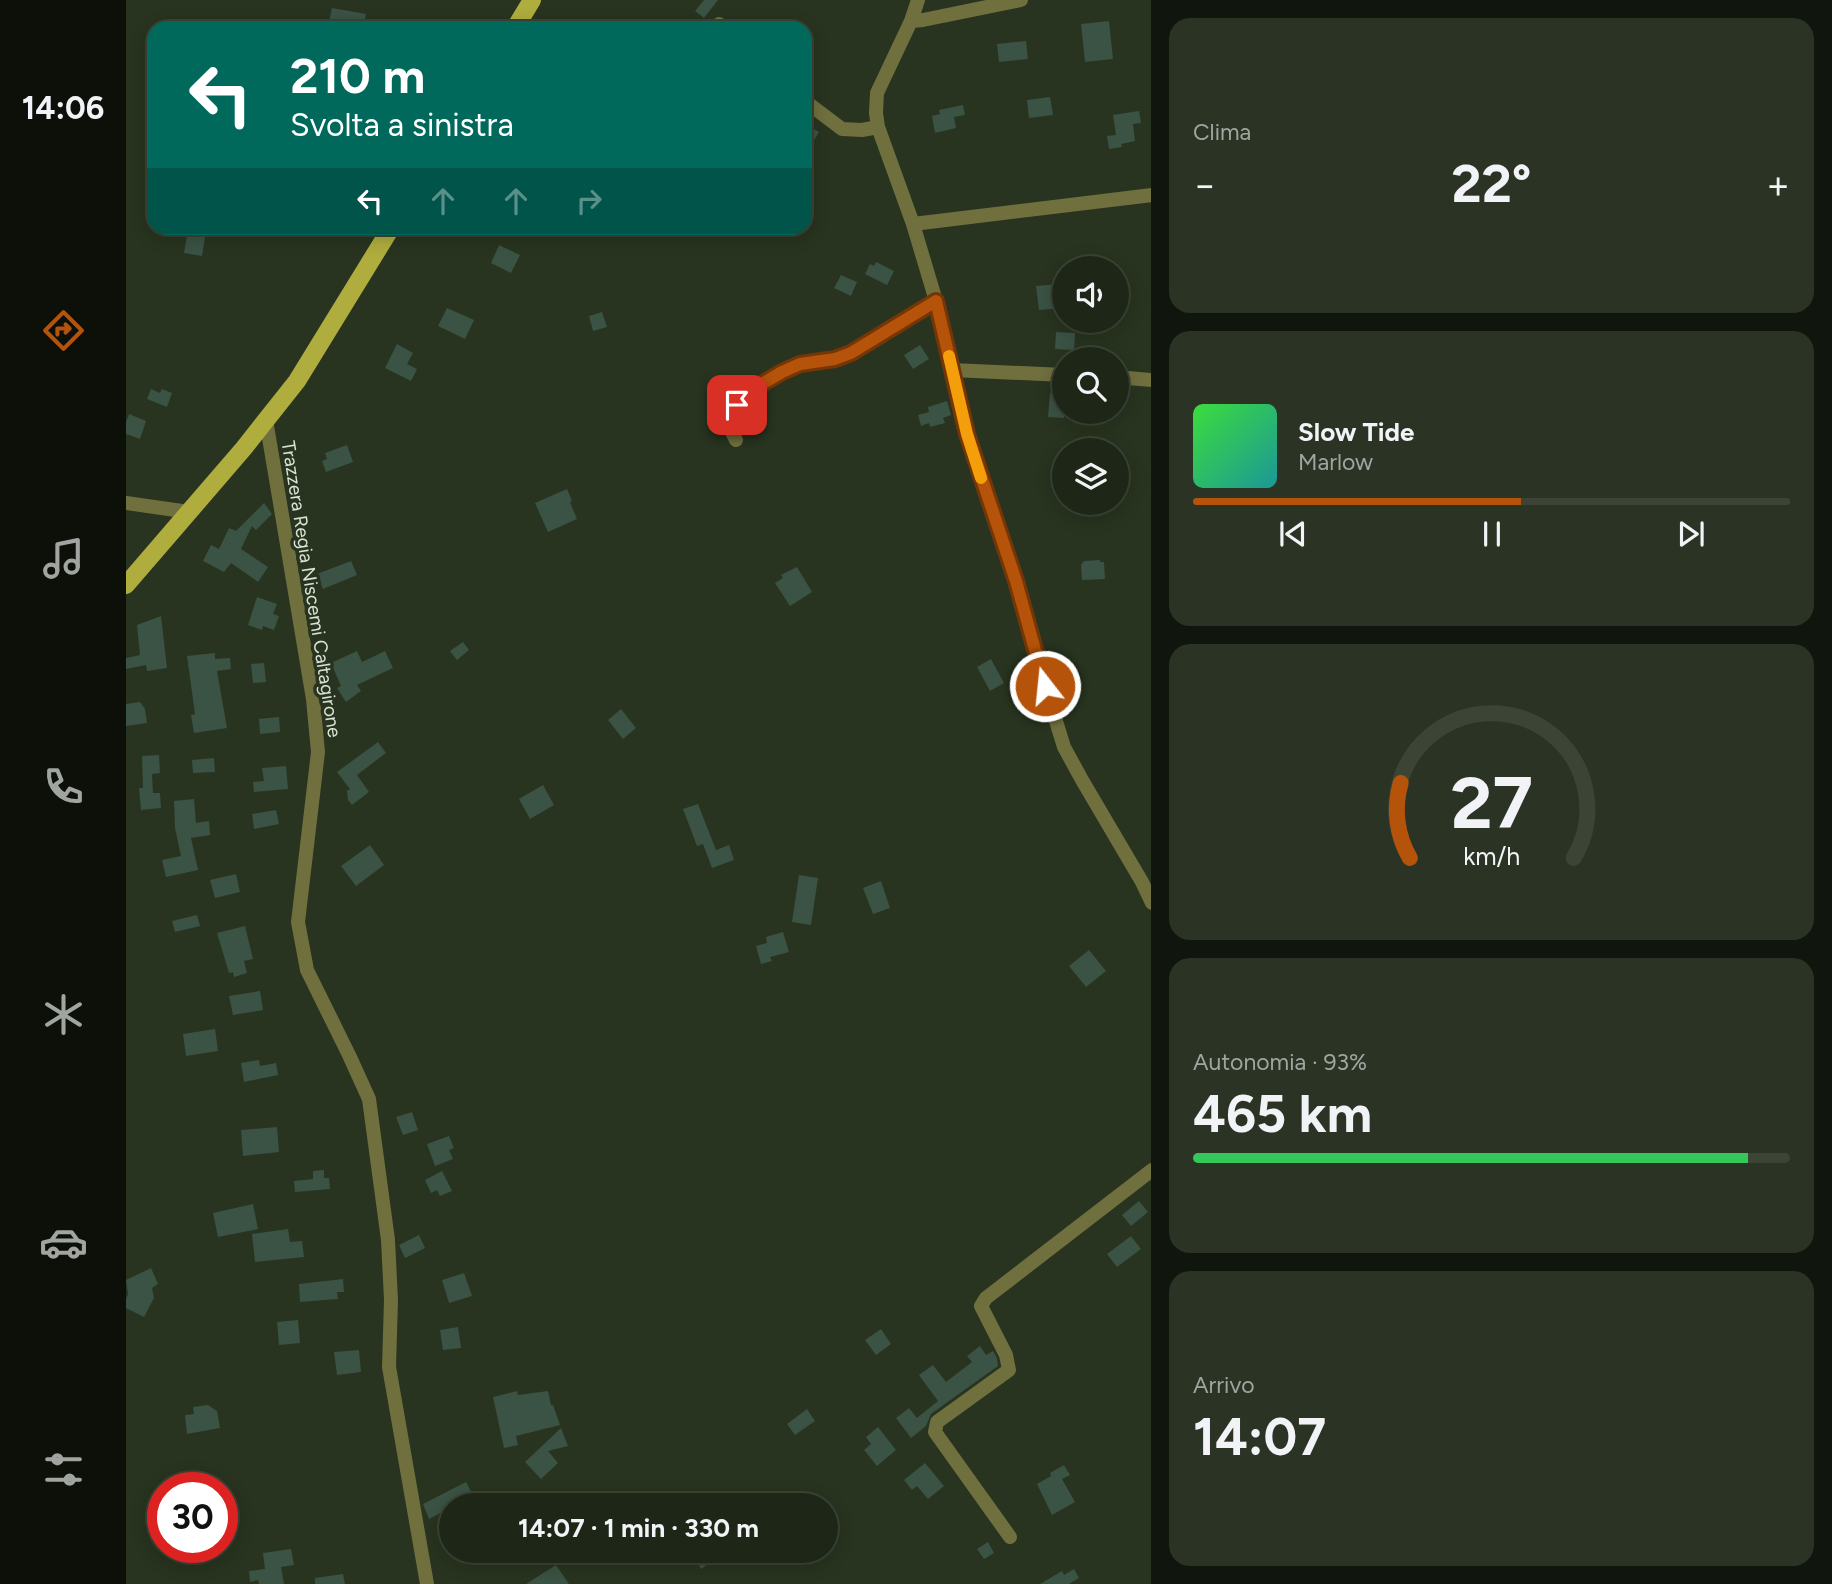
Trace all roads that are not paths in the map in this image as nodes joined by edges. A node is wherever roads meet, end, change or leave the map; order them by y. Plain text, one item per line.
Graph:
1 (532, 0) edge
2 (918, 0) edge
3 (1021, 0) edge
4 (519, 21) edge
5 (911, 21) junction
6 (812, 106) edge
7 (878, 127) junction
8 (1151, 195) edge
9 (913, 224) junction
10 (387, 235) edge
11 (936, 301) junction
12 (952, 370) junction
13 (1052, 374) edge
14 (1129, 378) edge
15 (1151, 380) edge
16 (266, 420) junction
17 (736, 440) dead end
18 (126, 503) edge
19 (189, 512) junction
20 (126, 585) edge
21 (1151, 903) edge
22 (1151, 1170) edge
23 (1010, 1537) dead end
24 (428, 1584) edge

1 - 4 main road
2 - 5 street
3 - 5 street
5 - 7 street
6 - 7 street
7 - 9 street
8 - 9 street
9 - 11 street
10 - 16 main road
11 - 12 street
11 - 17 street
12 - 13 street
12 - 21 street
14 - 15 street
16 - 19 main road
16 - 24 street, Trazzera Regia Niscemi Caltagirone
18 - 19 street
19 - 20 main road
22 - 23 street

